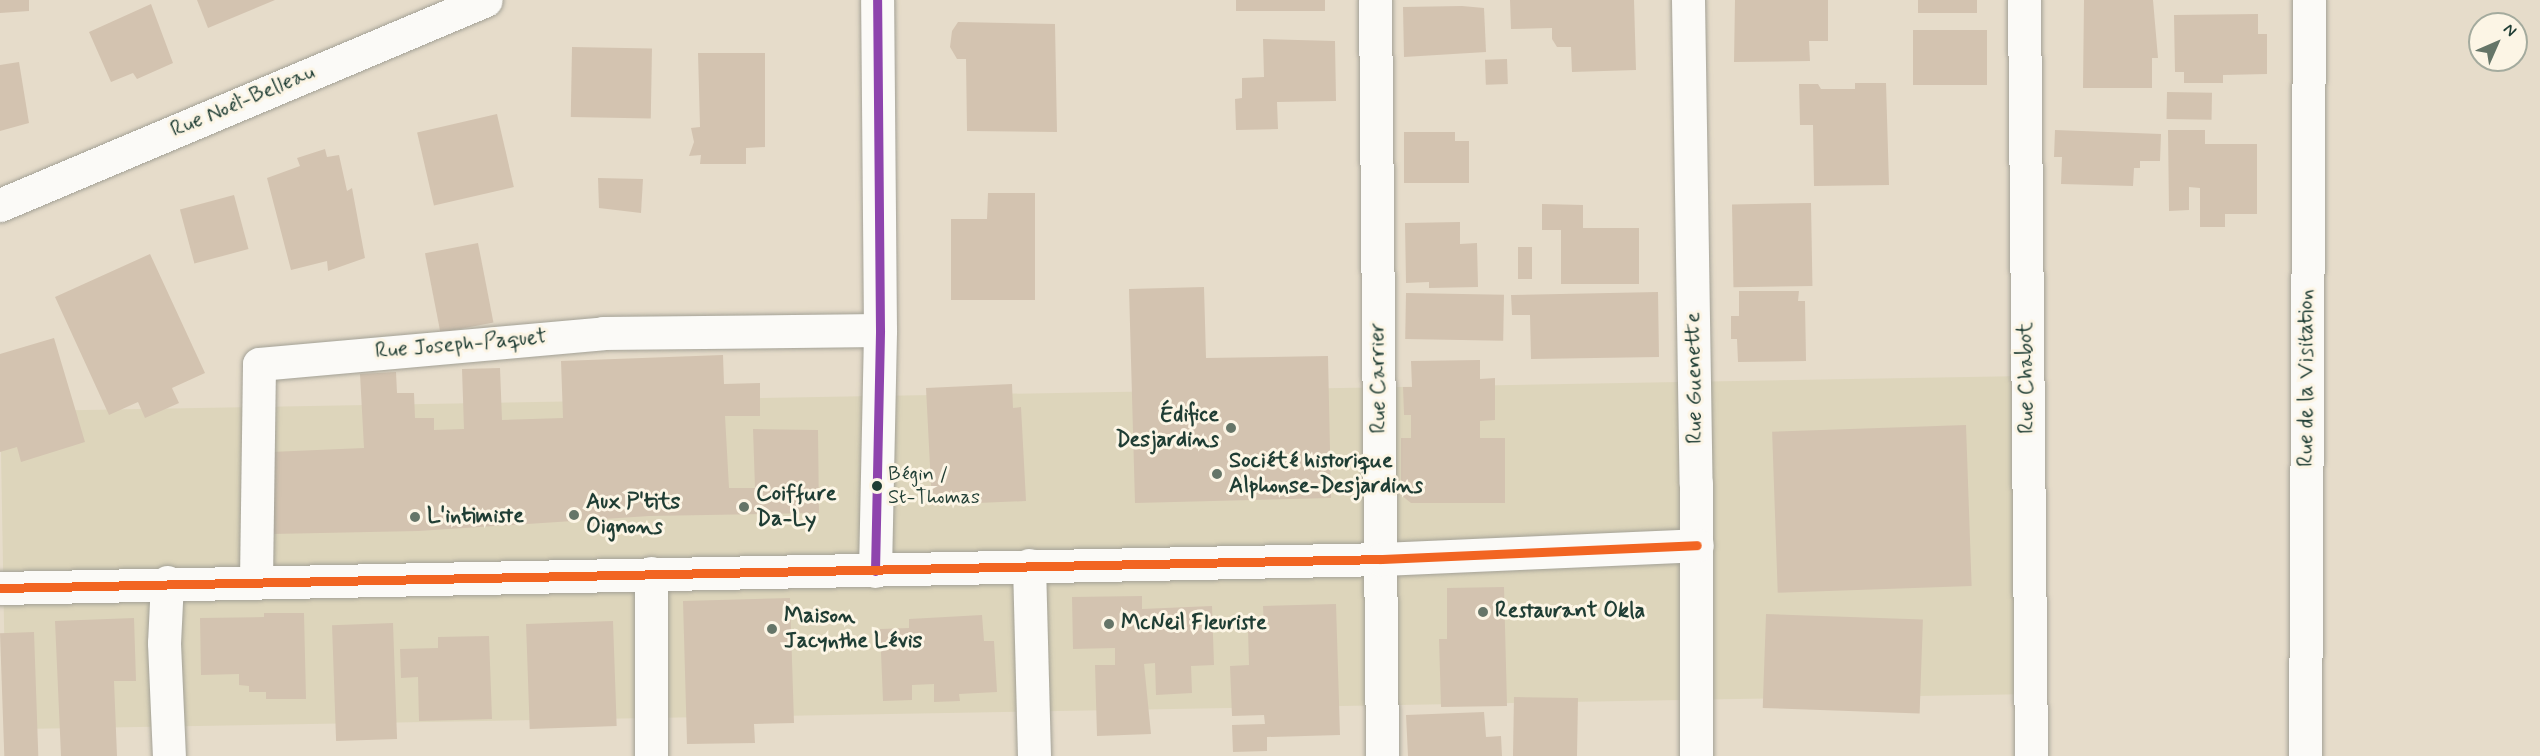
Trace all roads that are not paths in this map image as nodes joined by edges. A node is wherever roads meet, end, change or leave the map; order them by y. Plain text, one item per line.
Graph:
1 (486, 0) edge
2 (878, 0) edge
3 (1375, 0) edge
4 (1688, 0) edge
5 (2024, 0) edge
6 (2309, 0) edge
7 (0, 204) edge
8 (880, 330) junction
9 (1697, 545) junction
10 (1381, 559) junction
11 (1029, 566) junction
12 (875, 571) junction
13 (651, 573) junction
14 (256, 580) junction
15 (167, 582) junction
16 (0, 588) edge
17 (169, 756) edge
18 (651, 756) edge
19 (1034, 756) edge
20 (1382, 756) edge
21 (1696, 756) edge
22 (2031, 756) edge
23 (2305, 756) edge

1 - 7 street, Rue Noël-Belleau
2 - 8 street
3 - 10 street, Rue Carrier
4 - 9 street, Rue Guenette
5 - 22 street, Rue Chabot
6 - 23 street, Rue de la Visitation
8 - 12 street
8 - 14 street, Rue Joseph-Paquet
9 - 10 street
9 - 21 street, Rue Guenette
10 - 11 street
10 - 20 street, Rue Carrier
11 - 12 street
11 - 19 street
12 - 13 street
13 - 14 street
13 - 18 street
14 - 15 street
15 - 16 street
15 - 17 street

